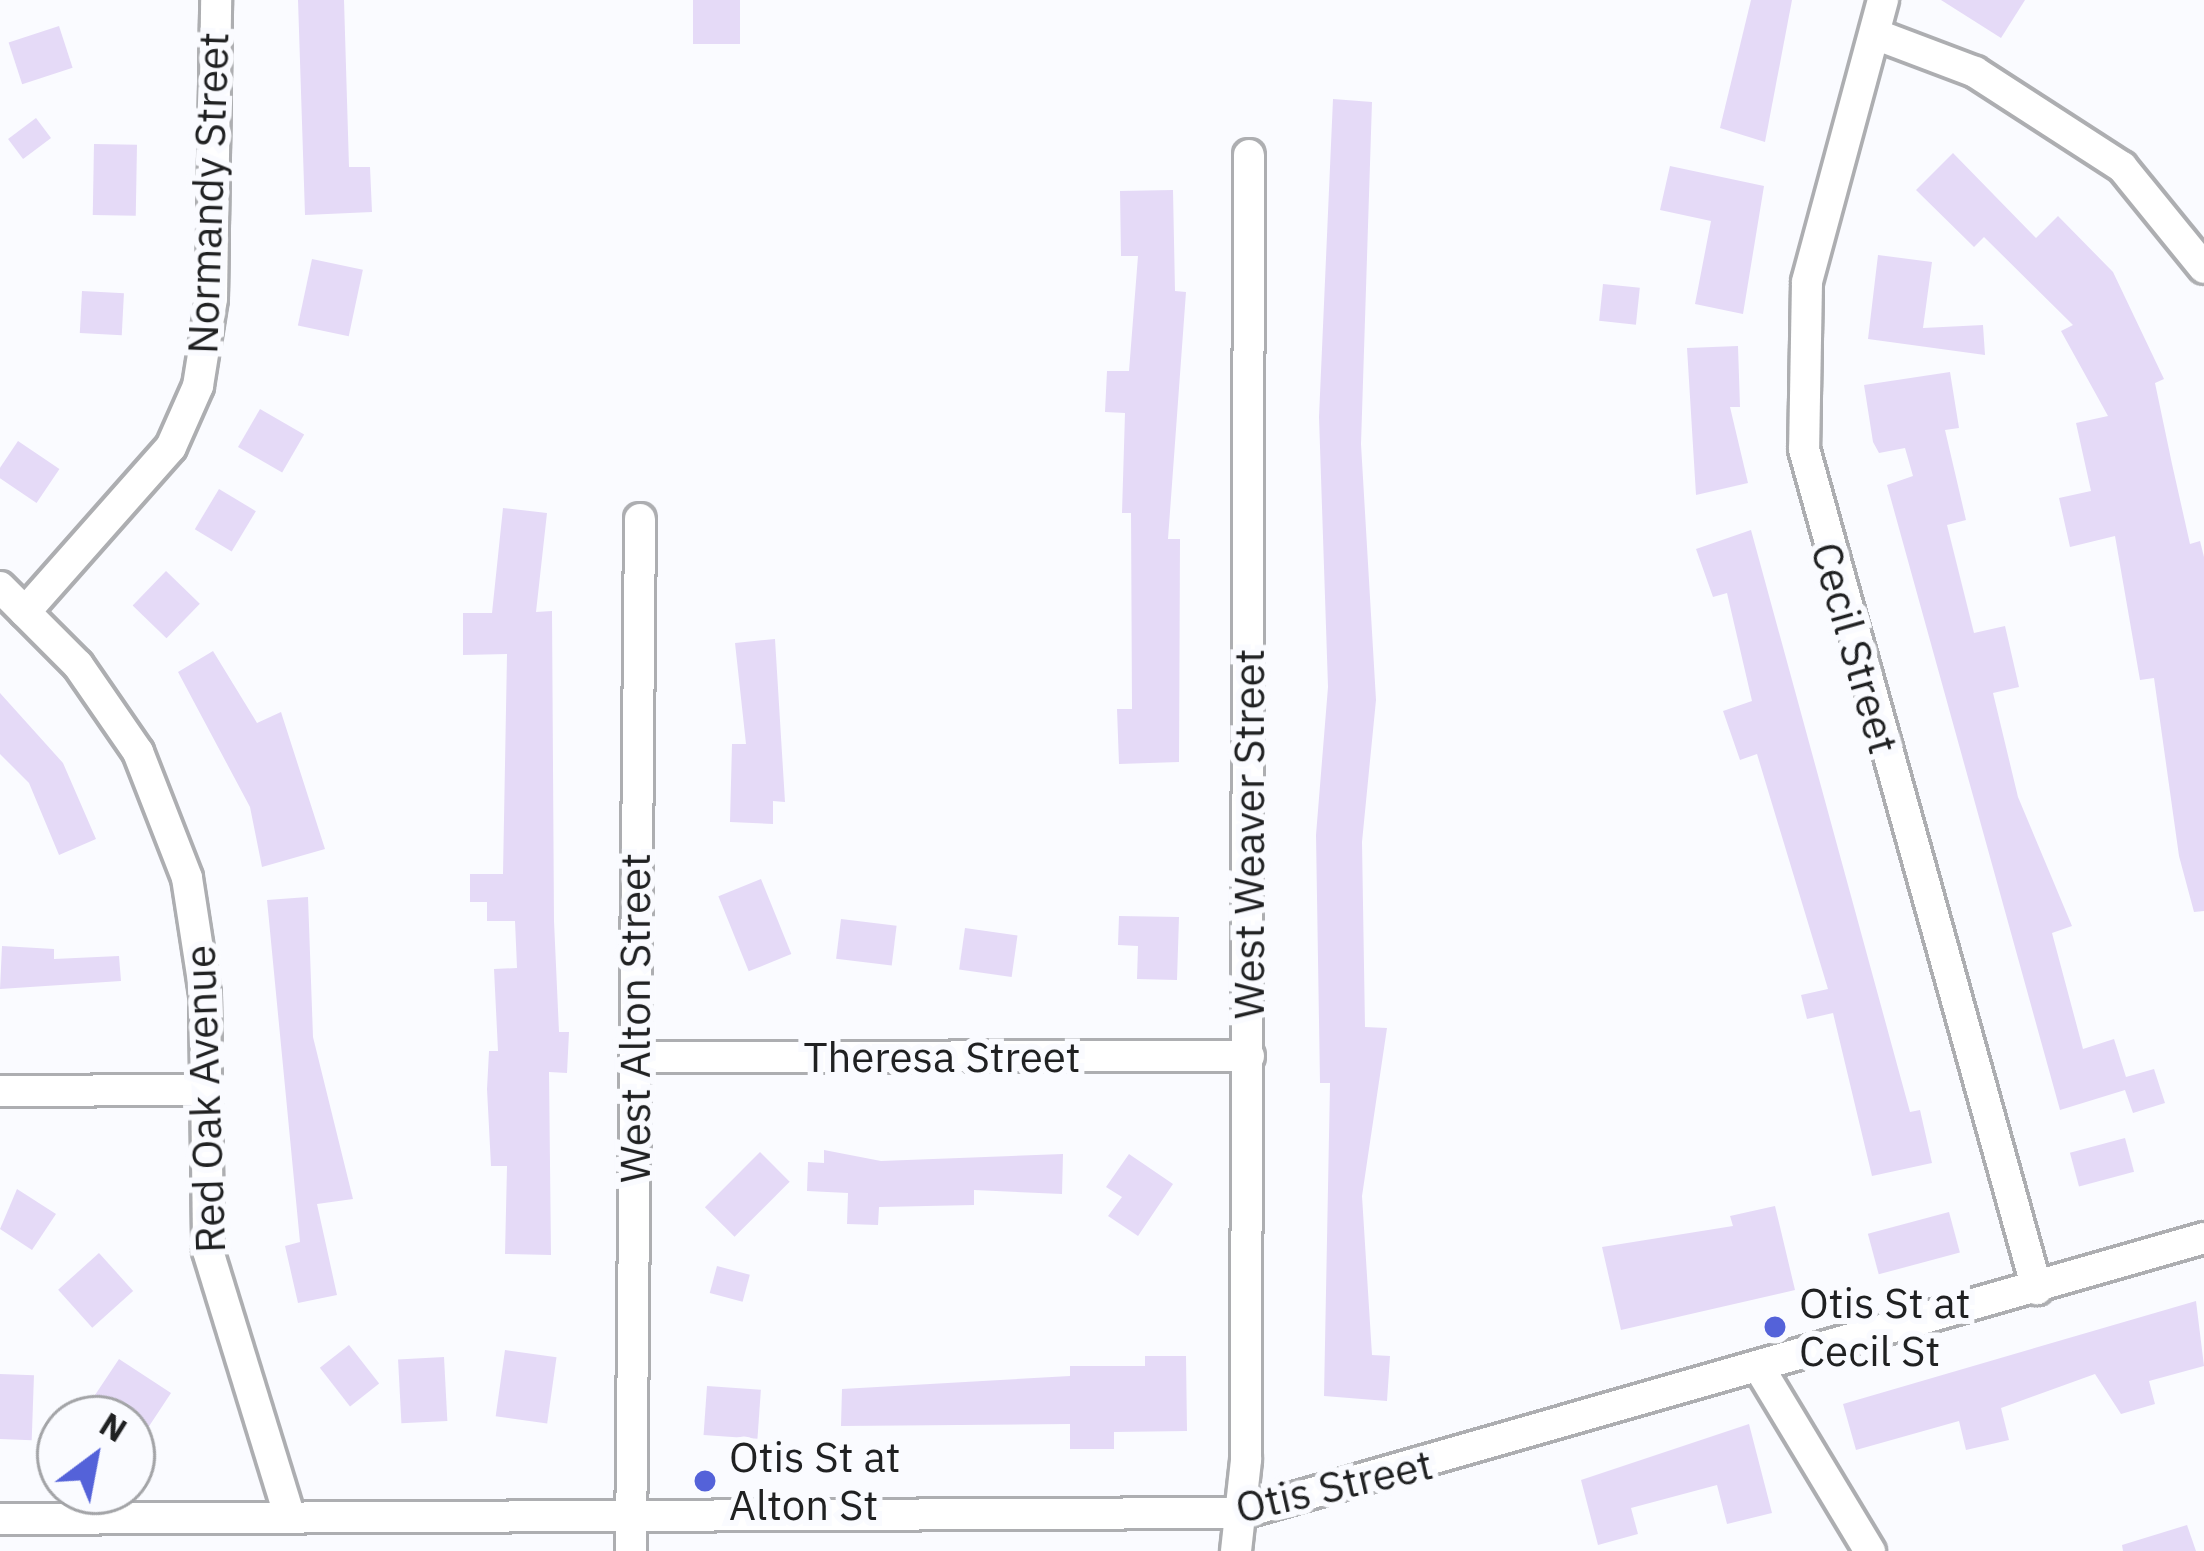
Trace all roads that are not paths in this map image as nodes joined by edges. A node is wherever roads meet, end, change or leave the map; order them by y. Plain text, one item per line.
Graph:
1 (215, 0) edge
2 (1883, 0) edge
3 (1874, 34) junction
4 (1249, 155) dead end
5 (2204, 268) edge
6 (640, 519) dead end
7 (0, 587) edge
8 (25, 611) junction
9 (1249, 1056) junction
10 (635, 1057) junction
11 (202, 1090) junction
12 (0, 1091) edge
13 (2204, 1238) edge
14 (2037, 1288) junction
15 (1760, 1369) junction
16 (1242, 1513) junction
17 (290, 1517) junction
18 (631, 1517) junction
19 (0, 1519) edge
20 (631, 1551) edge
21 (1236, 1551) edge
22 (1870, 1551) edge

1 - 8 street, Normandy Street
2 - 3 street, Cecil Street
3 - 5 street
3 - 14 street, Cecil Street
4 - 9 street, West Weaver Street
6 - 10 street, West Alton Street
7 - 8 street, Red Oak Avenue
8 - 11 street, Red Oak Avenue
9 - 10 street, Theresa Street
9 - 16 street, West Weaver Street
10 - 18 street, West Alton Street
11 - 12 street
11 - 17 street, Red Oak Avenue
13 - 14 street, Otis Street
14 - 15 street, Otis Street
15 - 16 street, Otis Street
15 - 22 street
16 - 18 street, Otis Street
16 - 21 street, West Weaver Street
17 - 18 street, Otis Street
17 - 19 street, Otis Street
18 - 20 street, West Alton Street

